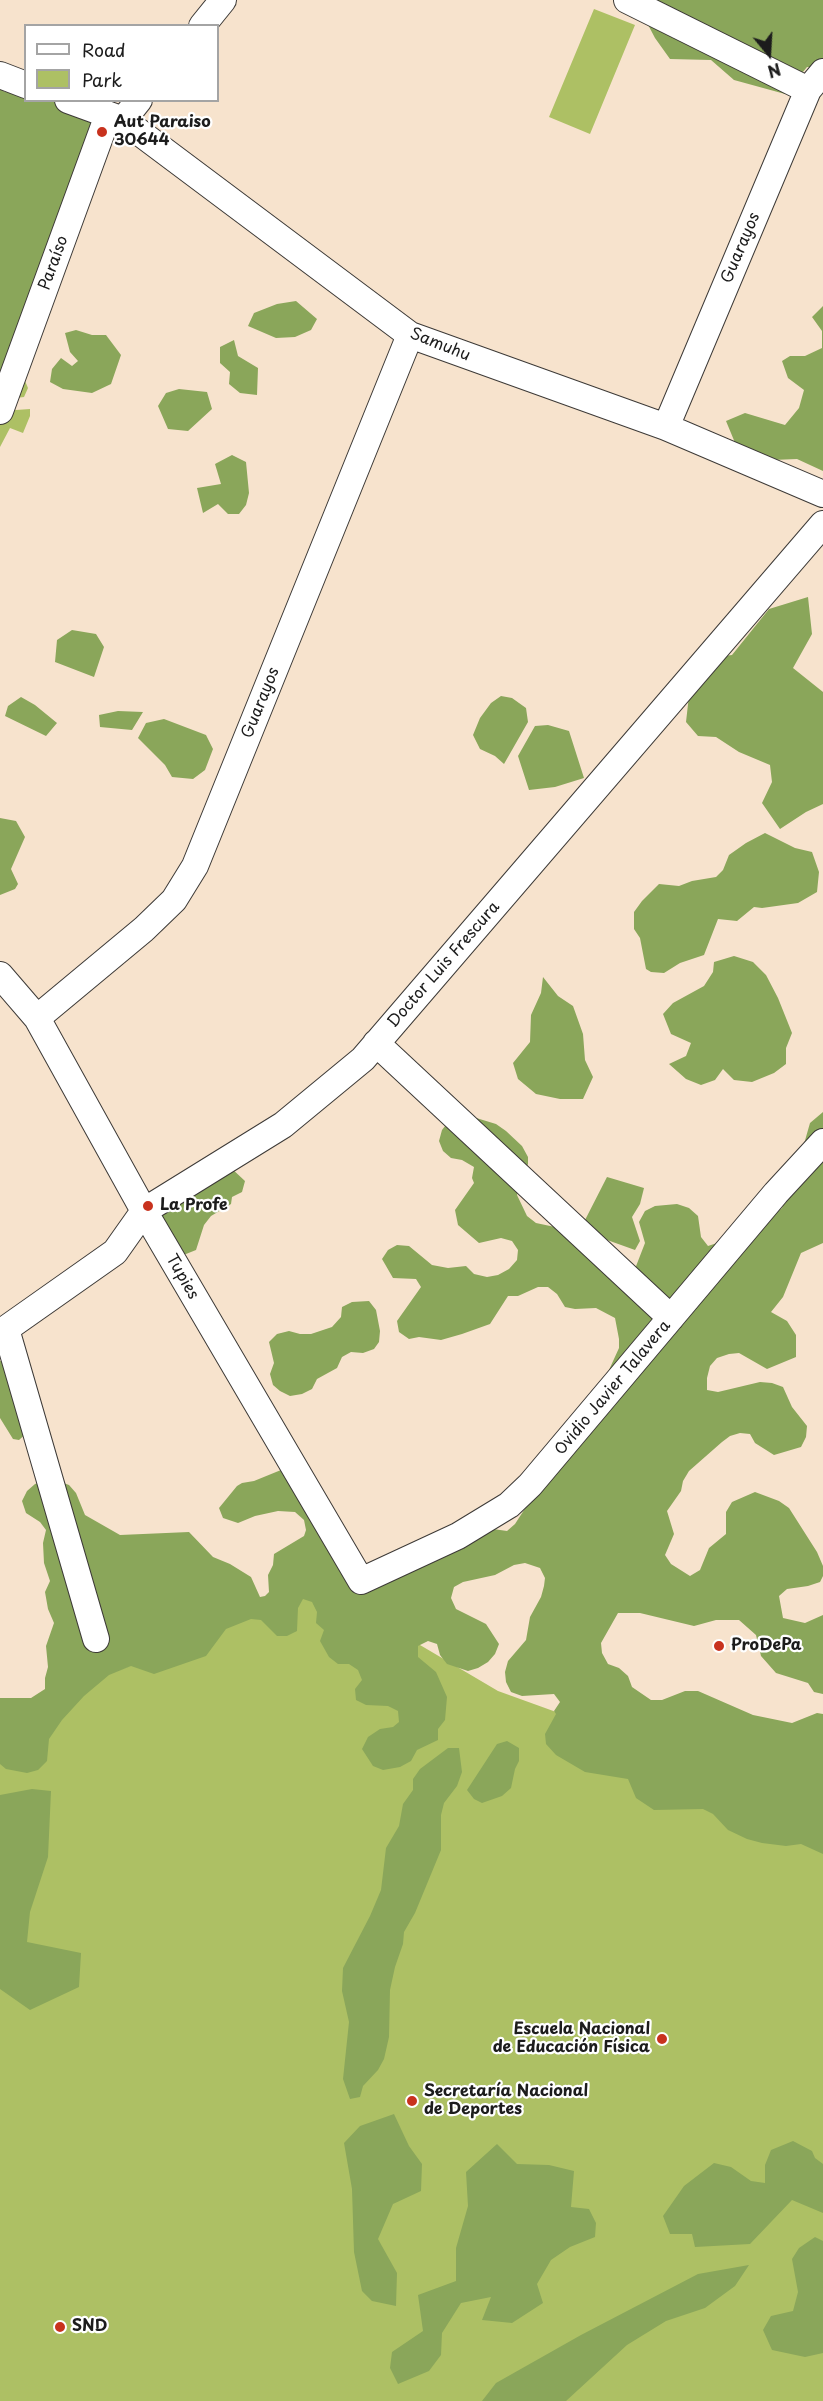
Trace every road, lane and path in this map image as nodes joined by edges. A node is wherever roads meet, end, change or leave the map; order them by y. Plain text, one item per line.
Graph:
1 (223, 0) edge
2 (627, 0) edge
3 (204, 24) edge
4 (0, 75) edge
5 (815, 81) edge
6 (24, 84) edge
7 (73, 102) edge
8 (136, 102) edge
9 (115, 118) junction
10 (410, 335) junction
11 (0, 411) edge
12 (666, 427) junction
13 (823, 494) edge
14 (823, 524) edge
15 (0, 975) edge
16 (37, 1018) junction
17 (376, 1044) junction
18 (823, 1142) edge
19 (144, 1211) junction
20 (671, 1318) junction
21 (3, 1331) edge
22 (361, 1581) joint
23 (96, 1639) dead end

1 - 3 street
2 - 5 street
4 - 6 street
5 - 12 street, Guarayos
7 - 9 street, Samuhu
8 - 9 street, Paraíso
9 - 10 street, Samuhu
9 - 11 street, Paraíso
10 - 12 street, Samuhu
10 - 16 street, Guarayos
12 - 13 street, Samuhu
14 - 17 street, Doctor Luis Frescura
15 - 16 street, Tupies
16 - 19 street, Tupies
17 - 19 street, Doctor Luis Frescura
17 - 20 street
18 - 20 street, Ovidio Javier Talavera
19 - 21 street, Doctor Luis Frescura
19 - 22 street, Tupies
20 - 22 street, Ovidio Javier Talavera
21 - 23 street

